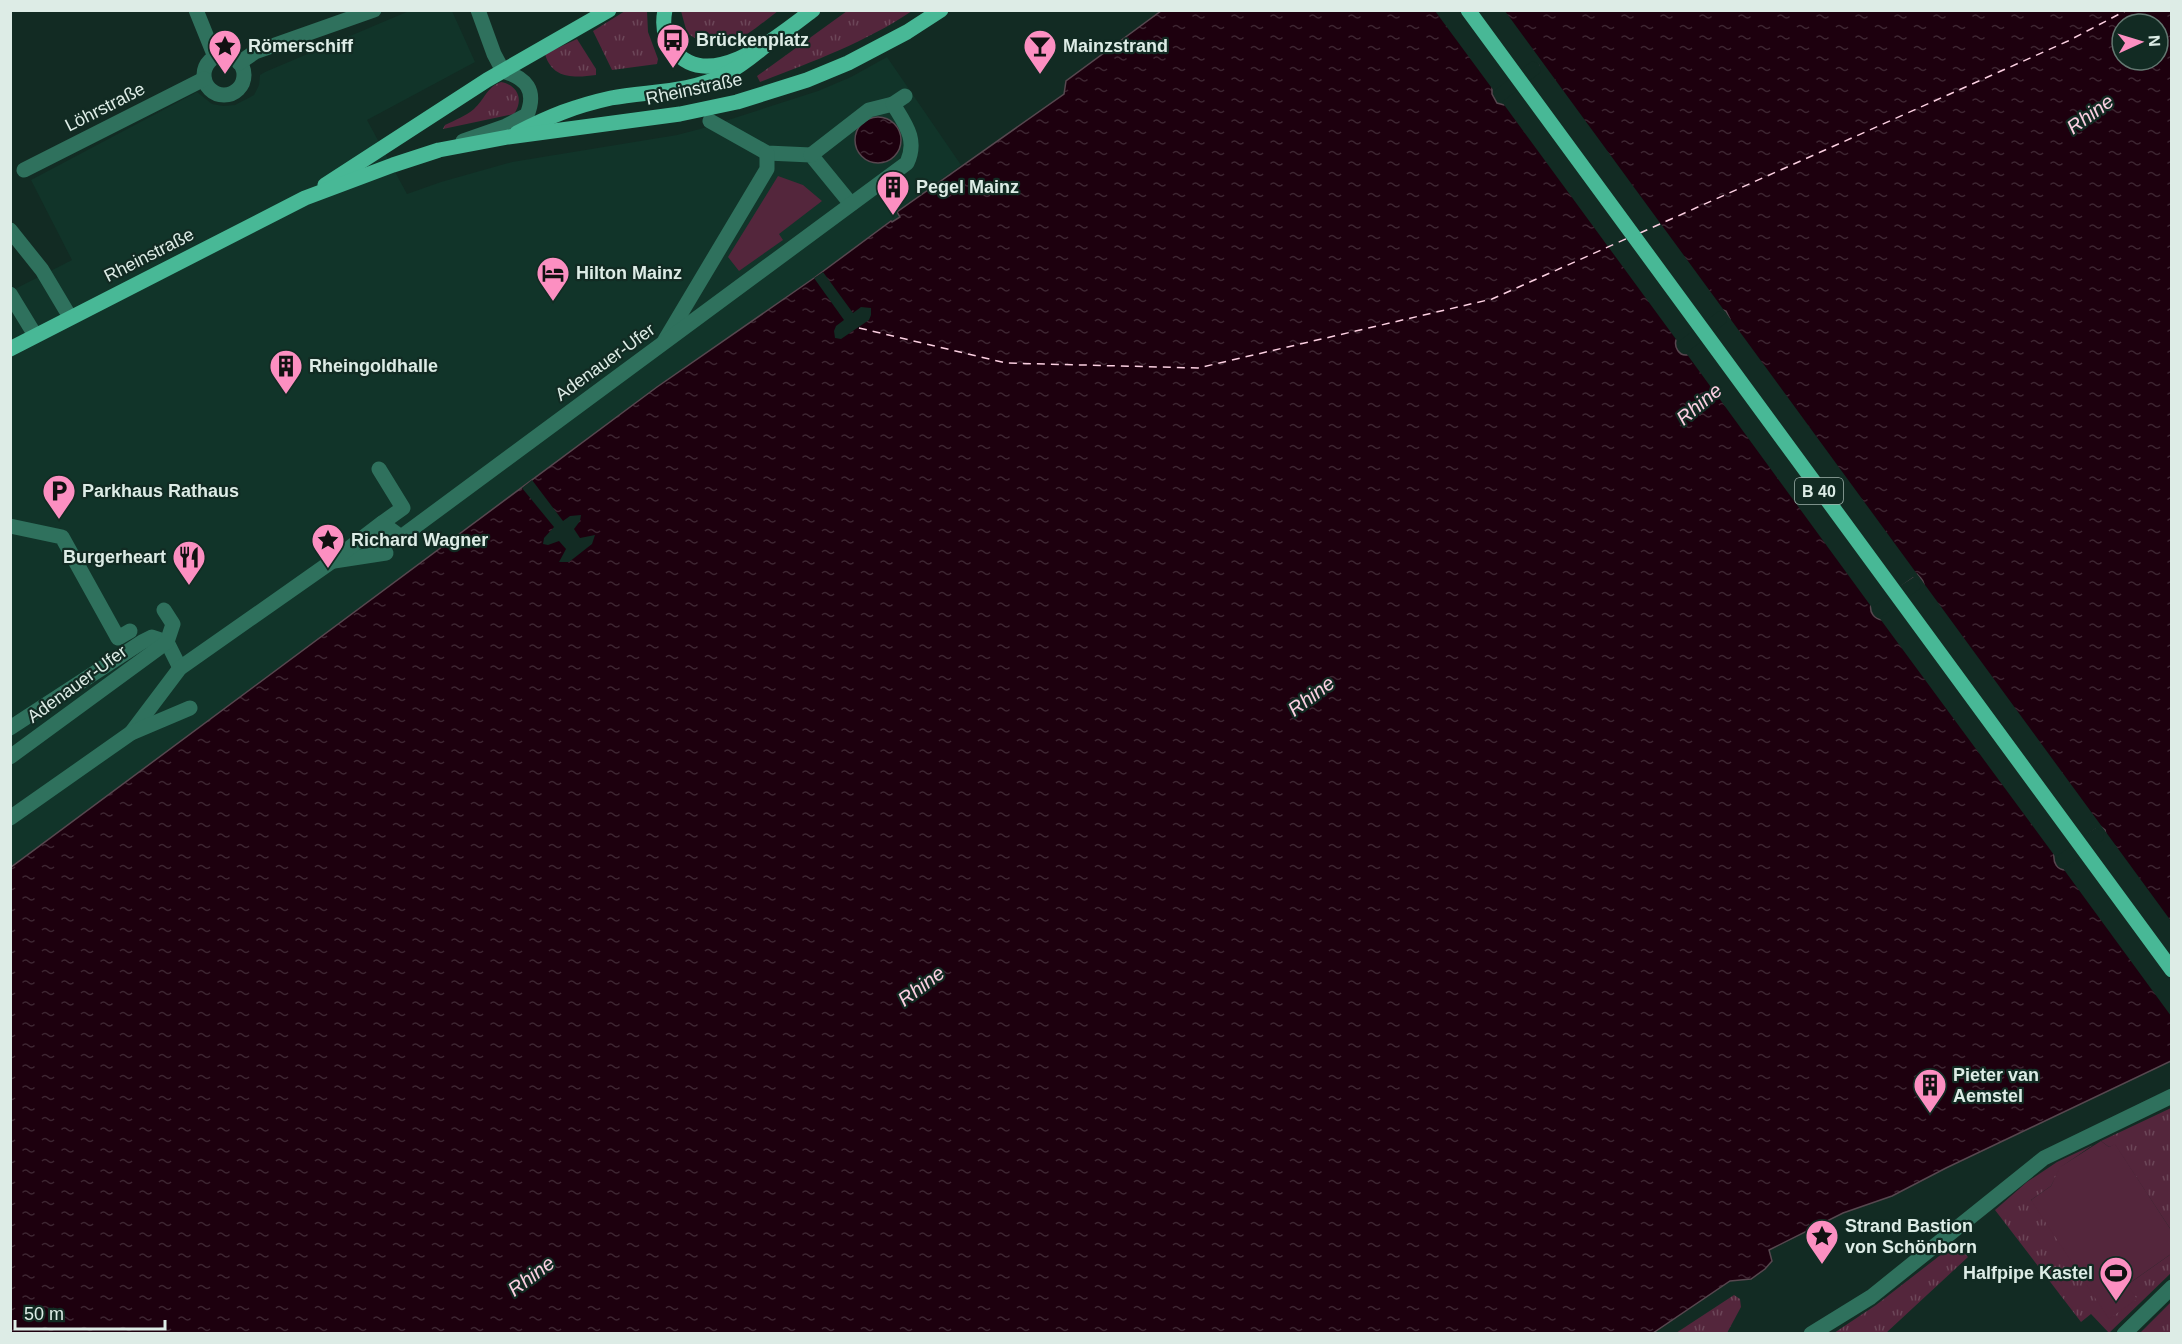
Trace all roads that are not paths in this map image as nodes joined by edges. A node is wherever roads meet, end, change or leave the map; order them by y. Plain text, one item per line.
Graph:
1 (196, 10) edge
2 (374, 10) edge
3 (478, 10) edge
4 (609, 10) edge
5 (665, 10) edge
6 (813, 10) edge
7 (941, 10) edge
8 (1468, 10) edge
9 (765, 46) junction
10 (215, 57) junction
11 (239, 63) junction
12 (503, 70) junction
13 (204, 78) junction
14 (710, 121) dead end
15 (508, 137) junction
16 (439, 150) junction
17 (766, 153) junction
18 (811, 155) junction
19 (24, 170) dead end
20 (305, 198) junction
21 (851, 204) junction
22 (10, 230) edge
23 (10, 294) edge
24 (70, 317) junction
25 (35, 335) junction
26 (662, 345) junction
27 (10, 349) edge
28 (379, 469) dead end
29 (382, 523) junction
30 (10, 526) edge
31 (386, 553) dead end
32 (332, 562) junction
33 (164, 610) dead end
34 (130, 631) dead end
35 (167, 642) junction
36 (180, 668) junction
37 (190, 708) dead end
38 (10, 728) edge
39 (131, 733) junction
40 (10, 757) edge
41 (10, 818) edge
42 (2172, 970) edge
43 (2172, 1096) edge
44 (2172, 1287) edge
45 (1811, 1334) edge
46 (2124, 1334) edge

1 - 10 street
2 - 11 street
3 - 12 street
4 - 12 main road, Rheinstraße
5 - 9 main road, Rheinstraße
6 - 9 main road, Rheinstraße
7 - 15 main road, Rheinstraße
8 - 42 main road, B 40
9 - 15 main road
10 - 11 street
10 - 13 street
11 - 13 street
12 - 16 street, Rheinstraße
12 - 20 main road, Rheinstraße
13 - 19 street, Löhrstraße
14 - 17 street
15 - 16 main road, Rheinstraße
16 - 20 main road, Rheinstraße
17 - 18 street
17 - 26 street
18 - 21 street
18 - 21 street, Adenauer-Ufer
20 - 24 main road, Rheinstraße
21 - 26 street, Adenauer-Ufer
22 - 24 street
23 - 25 street
24 - 25 main road, Rheinstraße
25 - 27 main road, Rheinstraße
26 - 29 street, Adenauer-Ufer
28 - 29 street
29 - 32 street
30 - 34 street
31 - 32 street
32 - 36 street
33 - 35 street
35 - 36 street
35 - 38 street, Adenauer-Ufer
35 - 40 street, Adenauer-Ufer
36 - 39 street
37 - 39 street
39 - 41 street
43 - 45 street
44 - 46 street

